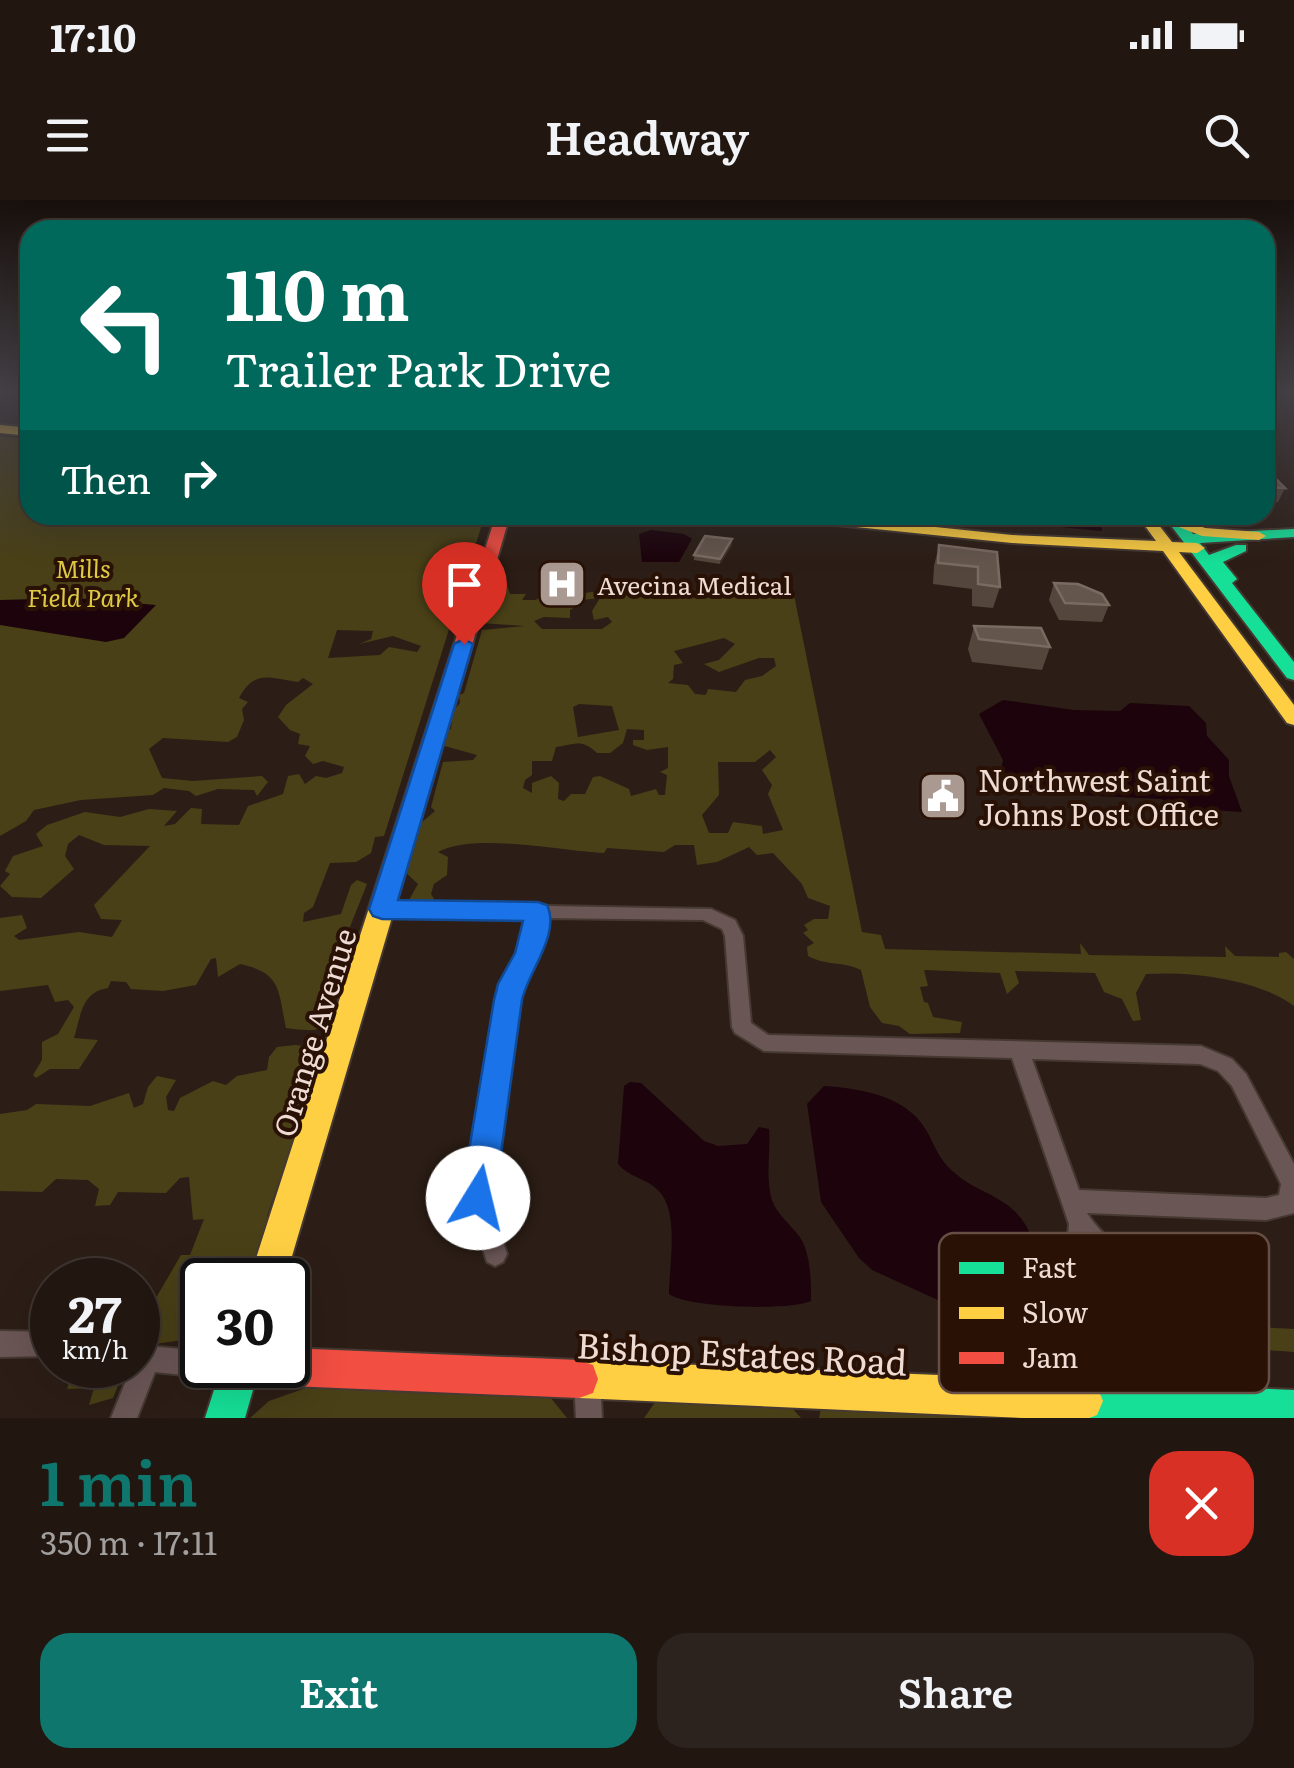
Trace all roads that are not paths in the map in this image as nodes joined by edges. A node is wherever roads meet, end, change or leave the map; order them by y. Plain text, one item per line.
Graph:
1 (500, 525) edge
2 (911, 525) edge
3 (933, 525) edge
4 (1130, 525) edge
5 (1168, 530) edge
6 (1294, 533) edge
7 (1106, 536) junction
8 (1045, 541) junction
9 (1250, 542) junction
10 (1193, 544) junction
11 (1294, 544) edge
12 (1181, 568) junction
13 (1289, 667) edge
14 (1294, 719) edge
15 (382, 909) junction
16 (538, 912) junction
17 (1019, 1050) junction
18 (1076, 1212) junction
19 (1076, 1233) edge
20 (1092, 1233) edge
21 (495, 1254) dead end
22 (275, 1258) edge
23 (0, 1344) edge
24 (30, 1344) edge
25 (310, 1368) edge
26 (588, 1380) junction
27 (133, 1388) edge
28 (234, 1388) edge
29 (1135, 1393) edge
30 (1144, 1393) edge
31 (1143, 1406) junction
32 (1294, 1410) edge
33 (124, 1418) edge
34 (225, 1418) edge
35 (589, 1418) edge

1 - 15 main road, Orange Avenue
2 - 8 main road
3 - 7 main road
4 - 7 main road
5 - 7 main road
5 - 8 main road
5 - 9 main road
5 - 10 main road
5 - 12 main road
6 - 9 main road
8 - 12 main road
9 - 10 main road
9 - 11 main road
9 - 13 main road
10 - 13 main road
12 - 14 main road
15 - 16 street
15 - 22 main road, Orange Avenue
16 - 17 street
16 - 21 street
17 - 18 street
17 - 18 street
18 - 19 street
18 - 20 street
23 - 24 street
25 - 26 main road, Bishop Estates Road
26 - 31 main road, Bishop Estates Road
26 - 35 street
27 - 33 street
28 - 34 main road
29 - 31 street
30 - 31 street
31 - 32 main road, Bishop Estates Road

